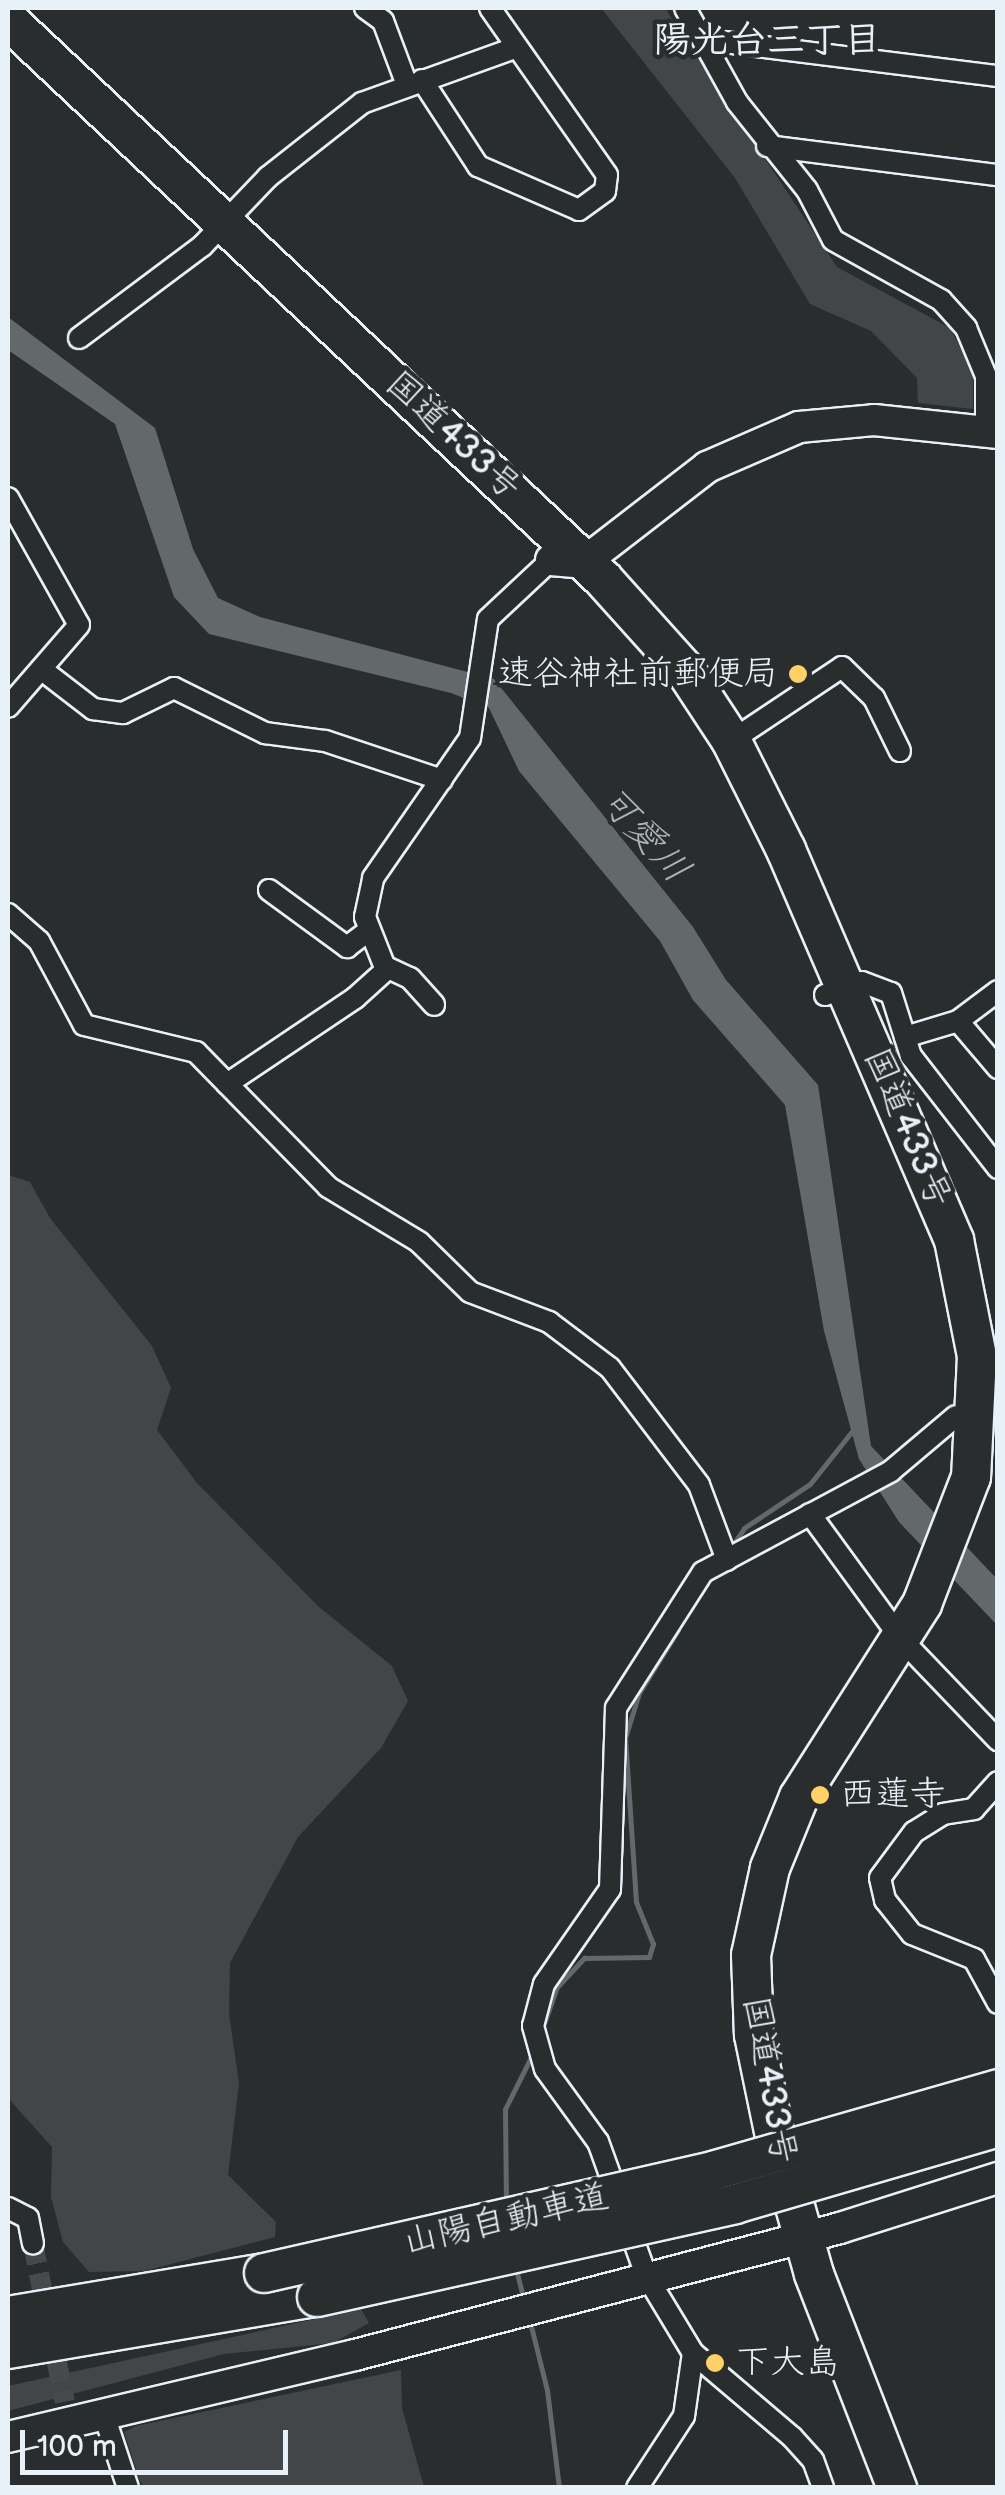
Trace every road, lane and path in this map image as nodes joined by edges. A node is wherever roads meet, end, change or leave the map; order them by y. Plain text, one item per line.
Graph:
1 (365, 8) edge
2 (490, 8) edge
3 (685, 8) edge
4 (8, 20) edge
5 (708, 40) junction
6 (515, 48) junction
7 (8, 52) edge
8 (998, 76) edge
9 (415, 82) junction
10 (767, 146) junction
11 (998, 175) edge
12 (217, 231) junction
13 (80, 338) dead end
14 (992, 432) edge
15 (8, 498) edge
16 (586, 562) junction
17 (41, 670) junction
18 (8, 707) edge
19 (742, 732) dead end
20 (900, 751) dead end
21 (442, 780) junction
22 (269, 890) dead end
23 (8, 914) edge
24 (368, 931) junction
25 (386, 966) junction
26 (836, 990) junction
27 (998, 991) edge
28 (434, 1005) dead end
29 (958, 1021) junction
30 (905, 1037) junction
31 (998, 1068) edge
32 (226, 1084) junction
33 (998, 1168) edge
34 (956, 1416) junction
35 (810, 1514) junction
36 (945, 1519) junction
37 (727, 1560) junction
38 (894, 1631) junction
39 (998, 1740) edge
40 (998, 1782) edge
41 (998, 2003) edge
42 (998, 2089) edge
43 (998, 2127) edge
44 (998, 2178) edge
45 (8, 2208) edge
46 (792, 2241) junction
47 (33, 2244) tunnel mouth
48 (646, 2275) junction
49 (8, 2316) edge
50 (8, 2353) edge
51 (693, 2353) junction
52 (104, 2416) junction
53 (8, 2437) edge
54 (128, 2488) edge
55 (637, 2488) edge
56 (823, 2488) edge
57 (887, 2488) edge
58 (897, 2488) edge

1 - 9 street
2 - 6 street
3 - 5 street
4 - 12 highway, 国道433号
5 - 8 street
5 - 10 street
6 - 9 street
6 - 9 street
7 - 12 highway, 国道433号
9 - 12 street
10 - 11 street
10 - 14 street
12 - 13 street
12 - 16 highway, 国道433号
14 - 16 street
15 - 17 street
16 - 21 street
16 - 26 highway, 国道433号
16 - 26 highway, 国道433号
17 - 18 street
17 - 21 street
19 - 20 street
21 - 24 street
22 - 24 street
23 - 32 street
24 - 25 street
25 - 28 street
25 - 32 street
26 - 30 street
26 - 34 highway, 国道433号
26 - 36 highway, 国道433号
27 - 29 street
29 - 30 street
29 - 31 street
30 - 33 street
32 - 37 street
34 - 35 street
34 - 36 highway, 国道433号
35 - 37 street
35 - 38 street
36 - 38 highway, 国道433号
37 - 48 street
38 - 39 street
38 - 46 highway, 国道433号
40 - 41 street
42 - 49 highway, 山陽自動車道, bridge
43 - 50 highway, 山陽自動車道, bridge
44 - 46 street
45 - 47 street
46 - 48 street
46 - 57 highway, 国道433号
46 - 58 highway, 国道433号
48 - 51 street
48 - 52 street
51 - 55 street
51 - 56 street
52 - 53 street
52 - 54 street

